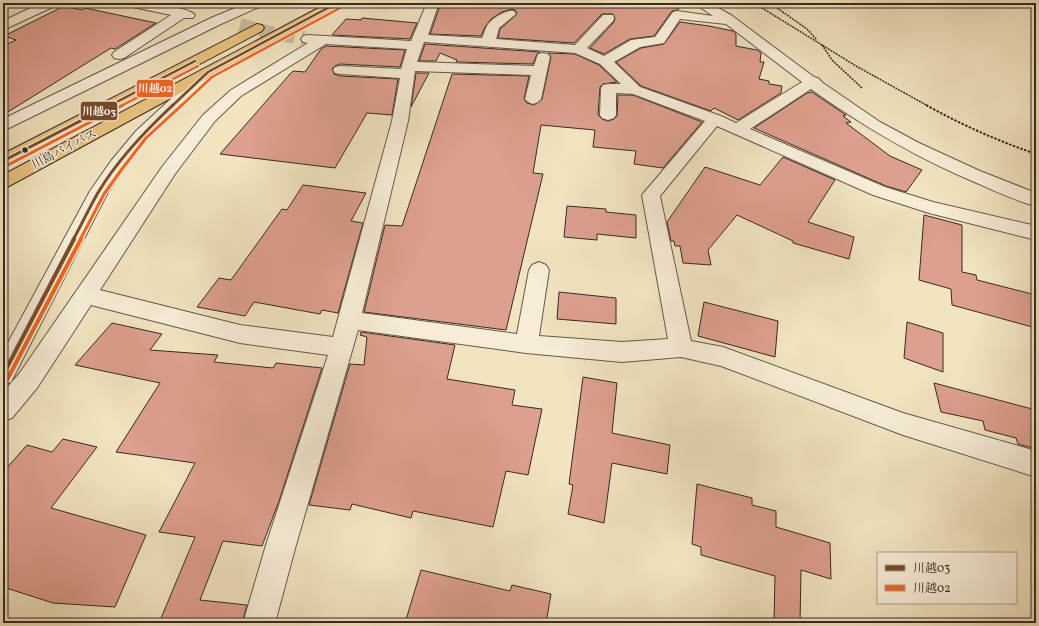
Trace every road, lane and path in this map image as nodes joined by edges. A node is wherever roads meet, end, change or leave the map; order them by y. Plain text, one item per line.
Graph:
1 (52, 3) edge
2 (132, 3) edge
3 (257, 3) edge
4 (337, 3) edge
5 (433, 3) edge
6 (700, 3) edge
7 (754, 3) edge
8 (770, 3) edge
9 (182, 13) junction
10 (510, 14) dead end
11 (608, 18) dead end
12 (216, 20) junction
13 (271, 21) dead end
14 (732, 22) junction
15 (240, 25) tunnel mouth
16 (3, 26) edge
17 (304, 38) tunnel mouth
18 (323, 40) junction
19 (488, 42) junction
20 (821, 44) junction
21 (545, 46) junction
22 (578, 49) junction
23 (413, 56) junction
24 (605, 60) junction
25 (340, 70) dead end
26 (208, 72) junction
27 (539, 72) junction
28 (812, 81) junction
29 (635, 90) junction
30 (866, 92) dead end
31 (533, 99) dead end
32 (46, 103) junction
33 (608, 115) dead end
34 (715, 119) junction
35 (3, 125) edge
36 (738, 130) junction
37 (1036, 154) edge
38 (3, 160) edge
39 (3, 182) edge
40 (1010, 190) junction
41 (1036, 200) edge
42 (1034, 237) edge
43 (539, 270) dead end
44 (85, 295) junction
45 (349, 320) junction
46 (526, 344) junction
47 (342, 347) junction
48 (681, 348) junction
49 (3, 375) edge
50 (3, 410) edge
51 (1036, 464) edge
52 (259, 623) edge

1 - 16 street
2 - 9 street
3 - 12 street
4 - 26 highway, 川島バイパス
5 - 23 street
6 - 14 street
7 - 20 path
8 - 20 path
9 - 12 street
9 - 32 street
10 - 19 street
11 - 22 street
12 - 15 street
12 - 32 street
13 - 38 highway, 川島バイパス
14 - 24 street
14 - 28 street
17 - 18 street
18 - 23 street
18 - 44 street
19 - 21 street
19 - 23 street
20 - 30 path
20 - 37 path
21 - 22 street
21 - 27 street
22 - 24 street
23 - 25 street
23 - 27 street
23 - 45 street
24 - 29 street
26 - 39 highway, 川島バイパス
26 - 49 street
27 - 31 street
28 - 36 street
28 - 40 street
29 - 33 street
29 - 34 street
32 - 35 street
34 - 36 street
34 - 48 street
36 - 42 street
40 - 41 street
40 - 42 street
43 - 46 street
44 - 47 street
44 - 50 street
45 - 46 street
45 - 47 street
46 - 48 street
47 - 52 street
48 - 51 street

